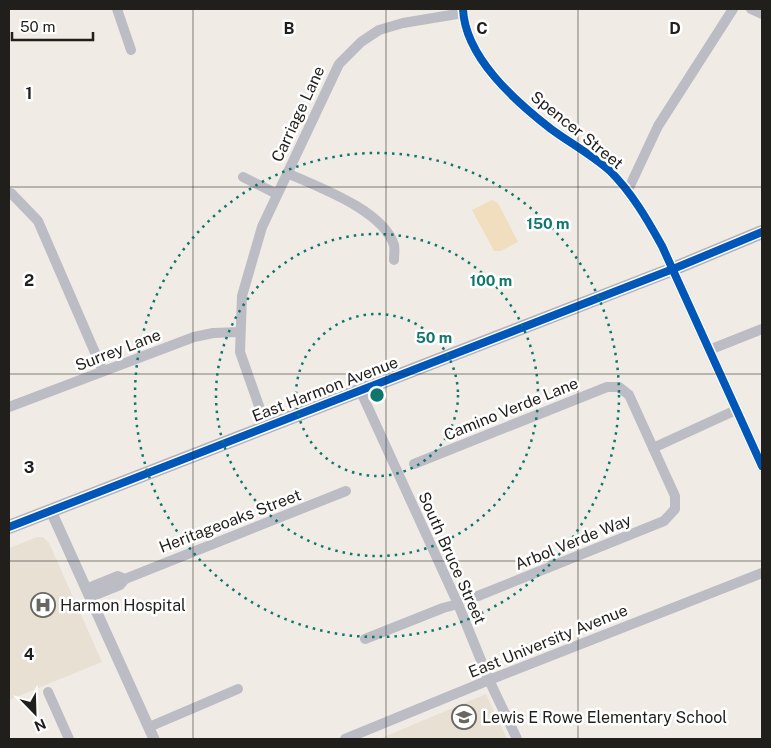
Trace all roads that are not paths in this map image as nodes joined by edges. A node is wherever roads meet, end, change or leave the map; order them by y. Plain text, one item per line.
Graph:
1 (117, 9) edge
2 (733, 9) edge
3 (751, 9) edge
4 (463, 11) edge
5 (762, 14) edge
6 (131, 50) dead end
7 (287, 173) junction
8 (243, 177) dead end
9 (628, 190) junction
10 (11, 193) dead end
11 (277, 194) junction
12 (762, 232) edge
13 (394, 260) dead end
14 (673, 270) junction
15 (762, 329) edge
16 (240, 332) junction
17 (709, 350) junction
18 (103, 371) junction
19 (360, 390) junction
20 (9, 407) edge
21 (736, 410) junction
22 (266, 426) junction
23 (653, 448) junction
24 (414, 464) dead end
25 (762, 466) edge
26 (346, 492) dead end
27 (51, 511) junction
28 (9, 527) edge
29 (762, 573) edge
30 (88, 593) junction
31 (478, 596) dead end
32 (458, 604) junction
33 (366, 639) dead end
34 (489, 680) junction
35 (238, 688) dead end
36 (48, 692) dead end
37 (148, 727) junction
38 (67, 739) edge
39 (154, 739) edge
40 (344, 739) edge
41 (517, 739) edge

1 - 6 street
2 - 9 street
3 - 5 street
4 - 7 street, Carriage Lane
4 - 9 street, Spencer Street
7 - 11 street, Carriage Lane
7 - 13 street
8 - 11 street
9 - 14 street, Spencer Street
10 - 18 street
11 - 16 street, Carriage Lane
12 - 14 main road, East Harmon Avenue
14 - 17 street, Spencer Street
14 - 19 main road, East Harmon Avenue
15 - 17 street
16 - 18 street, Surrey Lane
16 - 22 street, Carriage Lane
17 - 21 street, Spencer Street
18 - 20 street, Surrey Lane
19 - 22 main road, East Harmon Avenue
19 - 32 street, South Bruce Street
21 - 23 street
21 - 25 street, Spencer Street
22 - 27 main road, East Harmon Avenue
23 - 24 street, Camino Verde Lane
23 - 31 street, Arbol Verde Way
26 - 30 street, Heritageoaks Street
27 - 28 main road, East Harmon Avenue
27 - 30 street
29 - 34 street, East University Avenue
30 - 37 street
32 - 33 street
32 - 34 street, South Bruce Street
34 - 40 street, East University Avenue
34 - 41 street, South Bruce Street
35 - 37 street
36 - 38 street
37 - 39 street

